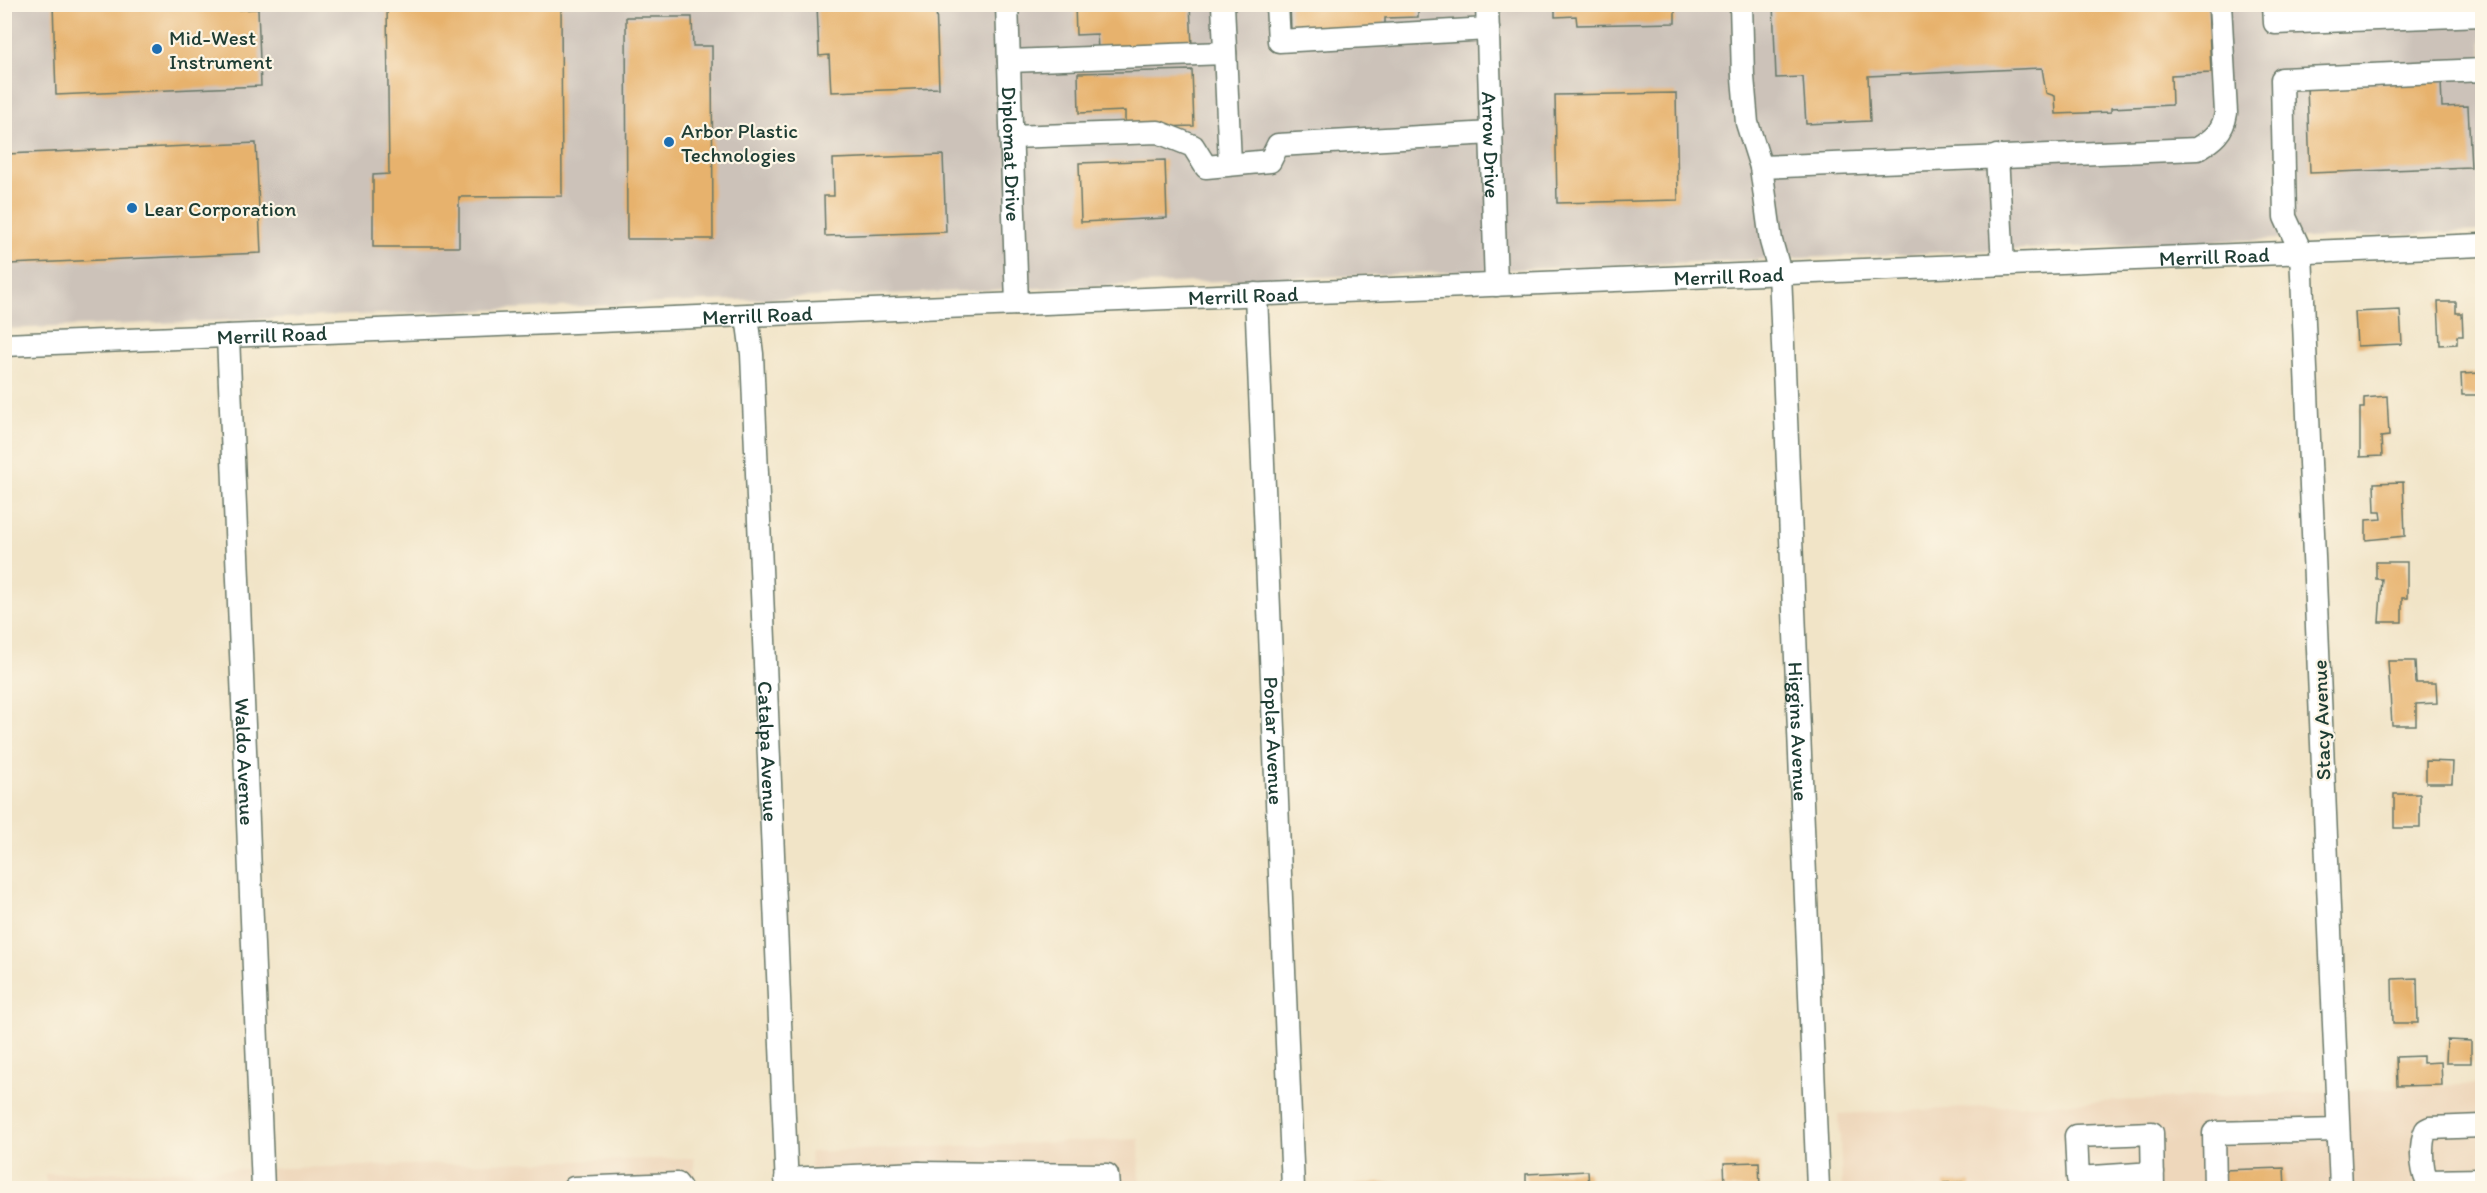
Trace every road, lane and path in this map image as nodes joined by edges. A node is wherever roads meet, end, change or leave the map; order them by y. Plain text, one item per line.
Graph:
1 (1007, 4) edge
2 (1223, 4) edge
3 (1277, 4) edge
4 (1487, 4) edge
5 (1741, 4) edge
6 (2220, 4) edge
7 (2274, 4) edge
8 (2482, 15) edge
9 (1488, 29) junction
10 (1225, 53) junction
11 (1009, 61) junction
12 (2482, 70) edge
13 (1492, 133) junction
14 (1011, 137) junction
15 (1997, 156) junction
16 (1230, 164) junction
17 (1761, 167) junction
18 (2482, 245) edge
19 (2301, 252) junction
20 (2003, 264) junction
21 (1780, 273) junction
22 (1496, 285) junction
23 (1256, 294) junction
24 (1017, 304) junction
25 (747, 316) junction
26 (228, 336) junction
27 (4, 345) edge
28 (2482, 1126) edge
29 (2338, 1130) junction
30 (2482, 1180) edge
31 (919, 1181) edge
32 (787, 1184) edge
33 (263, 1188) edge
34 (574, 1188) edge
35 (680, 1188) edge
36 (1108, 1188) edge
37 (1293, 1188) edge
38 (1818, 1188) edge
39 (2214, 1188) edge
40 (2341, 1188) edge

1 - 11 street, Diplomat Drive
2 - 10 street
3 - 9 street
4 - 9 street, Arrow Drive
5 - 17 street, Higgins Avenue
6 - 15 street
7 - 8 street
9 - 13 street, Arrow Drive
10 - 11 street
10 - 16 street
11 - 14 street, Diplomat Drive
12 - 19 street
13 - 16 street
13 - 22 street, Arrow Drive
14 - 16 street
14 - 24 street, Diplomat Drive
15 - 17 street
15 - 20 street
17 - 21 street, Higgins Avenue
18 - 19 street, Merrill Road
19 - 20 street, Merrill Road
19 - 29 street, Stacy Avenue
20 - 21 street, Merrill Road
21 - 22 street, Merrill Road
21 - 38 street, Higgins Avenue
22 - 23 street, Merrill Road
23 - 24 street, Merrill Road
23 - 37 street, Poplar Avenue
24 - 25 street, Merrill Road
25 - 26 street, Merrill Road
25 - 32 street, Catalpa Avenue
26 - 27 street, Merrill Road
26 - 33 street, Waldo Avenue
28 - 30 street
29 - 39 street
29 - 40 street, Stacy Avenue
31 - 32 street
31 - 36 street
34 - 35 street

